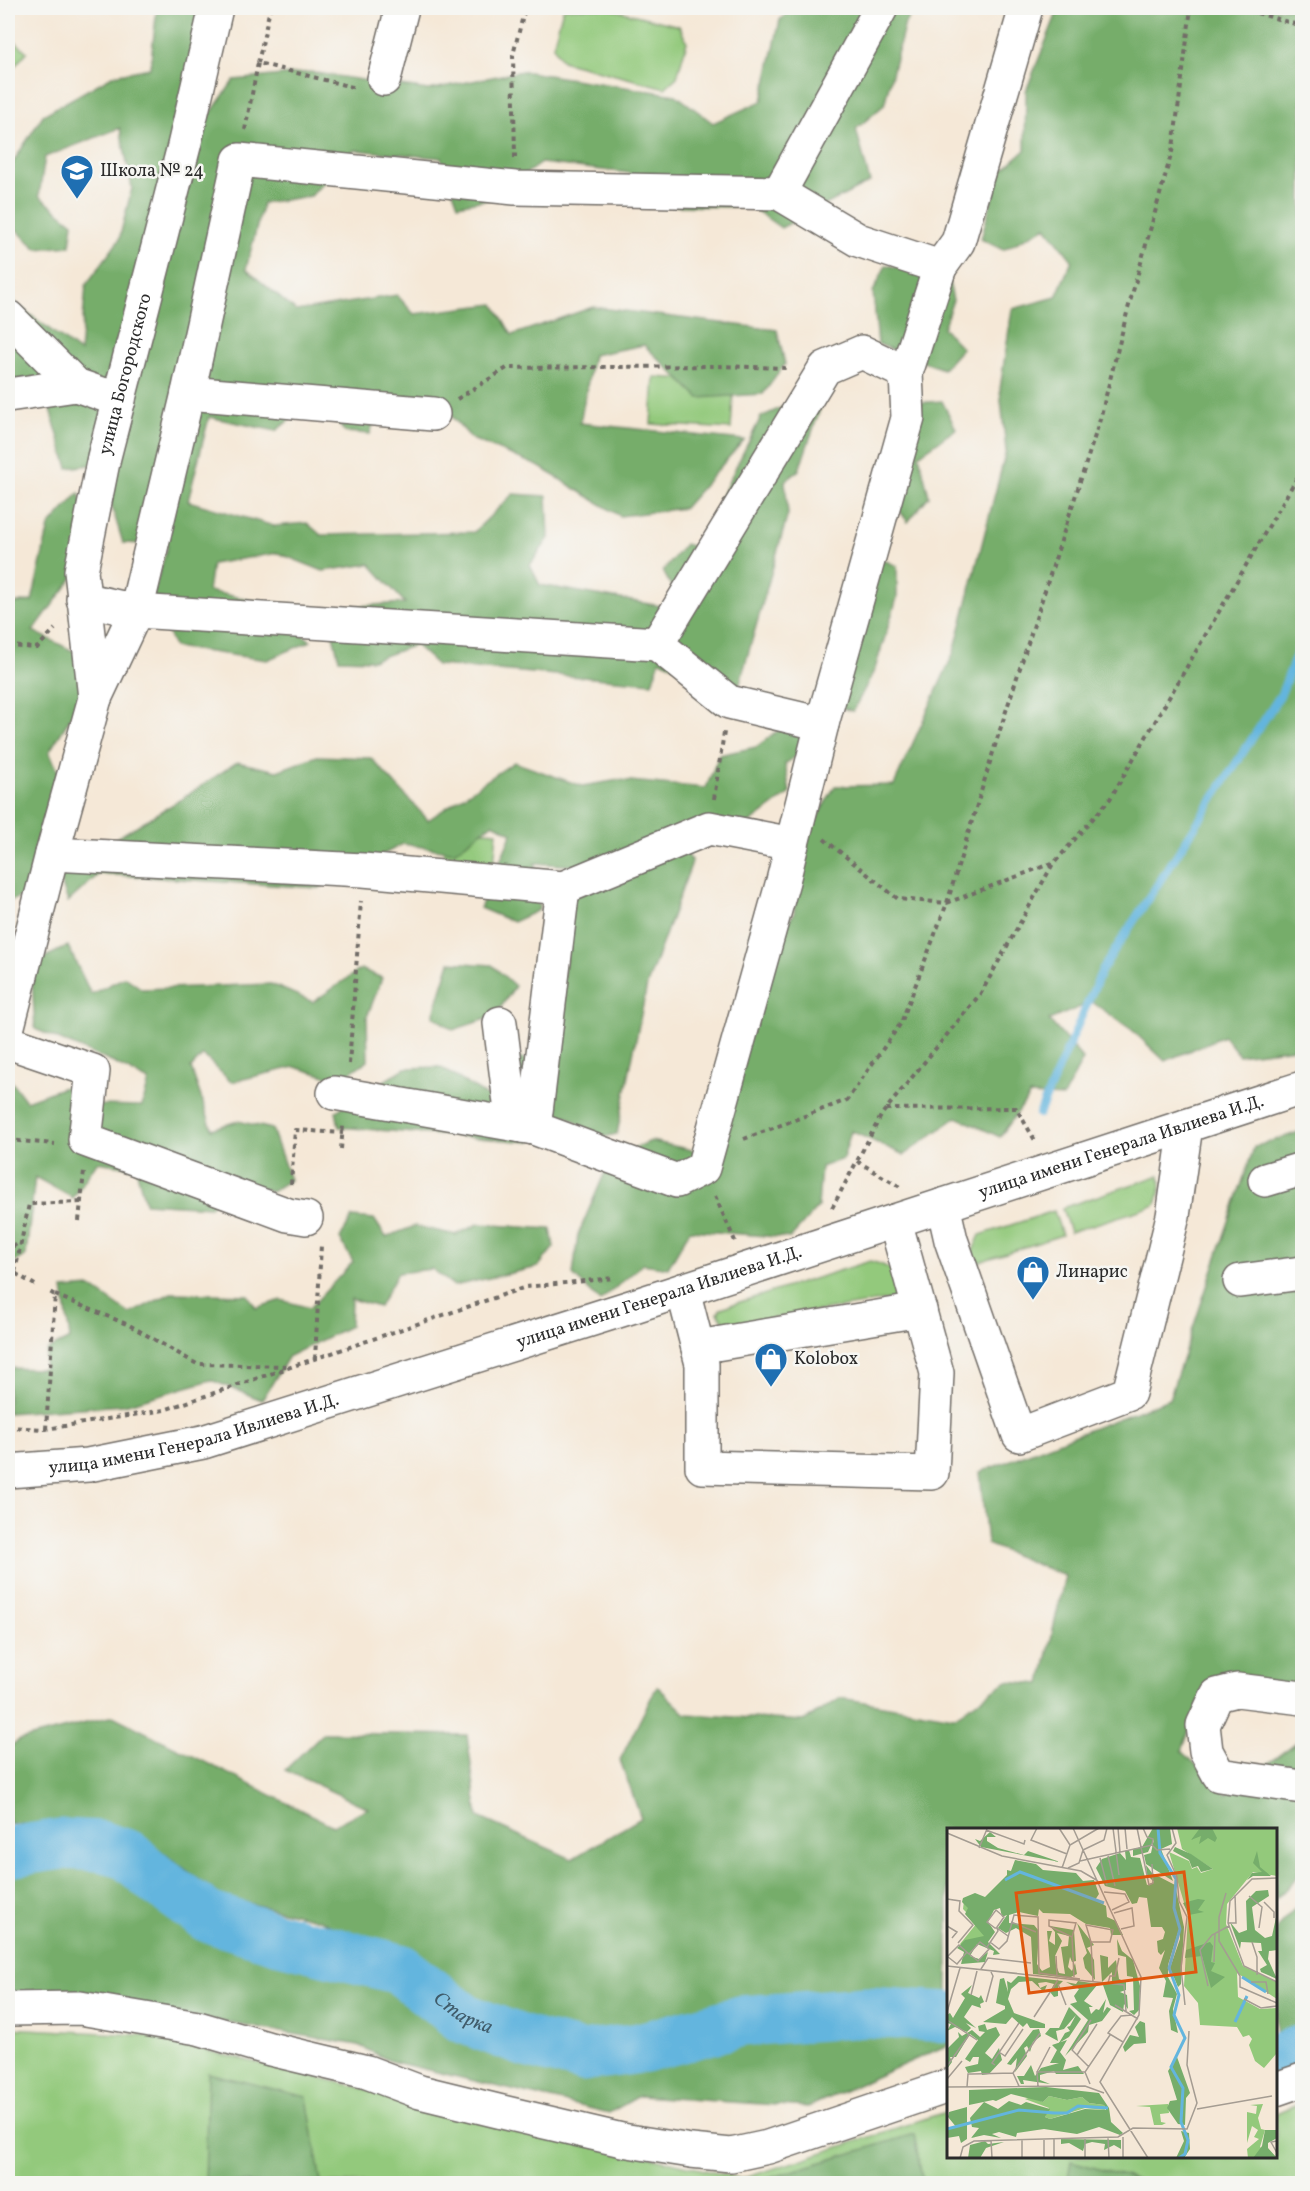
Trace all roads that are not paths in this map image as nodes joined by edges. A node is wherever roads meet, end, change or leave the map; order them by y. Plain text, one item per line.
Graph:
1 (216, 8) edge
2 (402, 8) edge
3 (881, 8) edge
4 (1026, 8) edge
5 (371, 84) road end
6 (779, 194) junction
7 (940, 267) junction
8 (8, 317) edge
9 (906, 373) junction
10 (76, 385) junction
11 (188, 393) junction
12 (8, 395) edge
13 (119, 399) junction
14 (433, 414) road end
15 (83, 599) junction
16 (135, 611) junction
17 (657, 645) junction
18 (95, 698) junction
19 (822, 724) junction
20 (795, 831) junction
21 (52, 854) junction
22 (563, 888) junction
23 (500, 1023) dead end
24 (8, 1026) edge
25 (8, 1042) edge
26 (1302, 1088) edge
27 (340, 1094) road end
28 (1186, 1126) junction
29 (528, 1127) junction
30 (1302, 1169) edge
31 (1265, 1180) dead end
32 (943, 1205) junction
33 (900, 1206) junction
34 (305, 1225) road end
35 (1302, 1273) edge
36 (1240, 1281) dead end
37 (683, 1290) junction
38 (920, 1310) junction
39 (698, 1347) junction
40 (8, 1471) edge
41 (1302, 1698) edge
42 (1302, 1787) edge
43 (8, 2009) edge
44 (1302, 2080) edge
45 (947, 2086) edge
46 (1277, 2088) edge

1 - 13 street, улица Богородского
2 - 5 street
3 - 6 street
4 - 7 street
6 - 7 street
6 - 11 street
7 - 9 street
8 - 10 street
9 - 17 street
9 - 19 street
10 - 12 street
10 - 13 street
11 - 14 street
11 - 16 street
13 - 15 street, улица Богородского
15 - 16 street
15 - 18 street, улица Богородского
16 - 17 street
16 - 18 street
17 - 19 street
18 - 21 street, улица Богородского
19 - 20 street
20 - 22 street
20 - 29 street
21 - 22 street
21 - 24 street, улица Богородского
22 - 29 street
23 - 29 street
25 - 34 street
26 - 28 street, улица имени Генерала Ивлиева И.Д.
27 - 29 street
28 - 32 street, улица имени Генерала Ивлиева И.Д.
28 - 32 street
30 - 31 street
32 - 33 street, улица имени Генерала Ивлиева И.Д.
33 - 37 street, улица имени Генерала Ивлиева И.Д.
33 - 38 street
35 - 36 street
37 - 39 street
37 - 40 street, улица имени Генерала Ивлиева И.Д.
38 - 39 street
38 - 39 street
41 - 42 street
43 - 45 street
44 - 46 street

